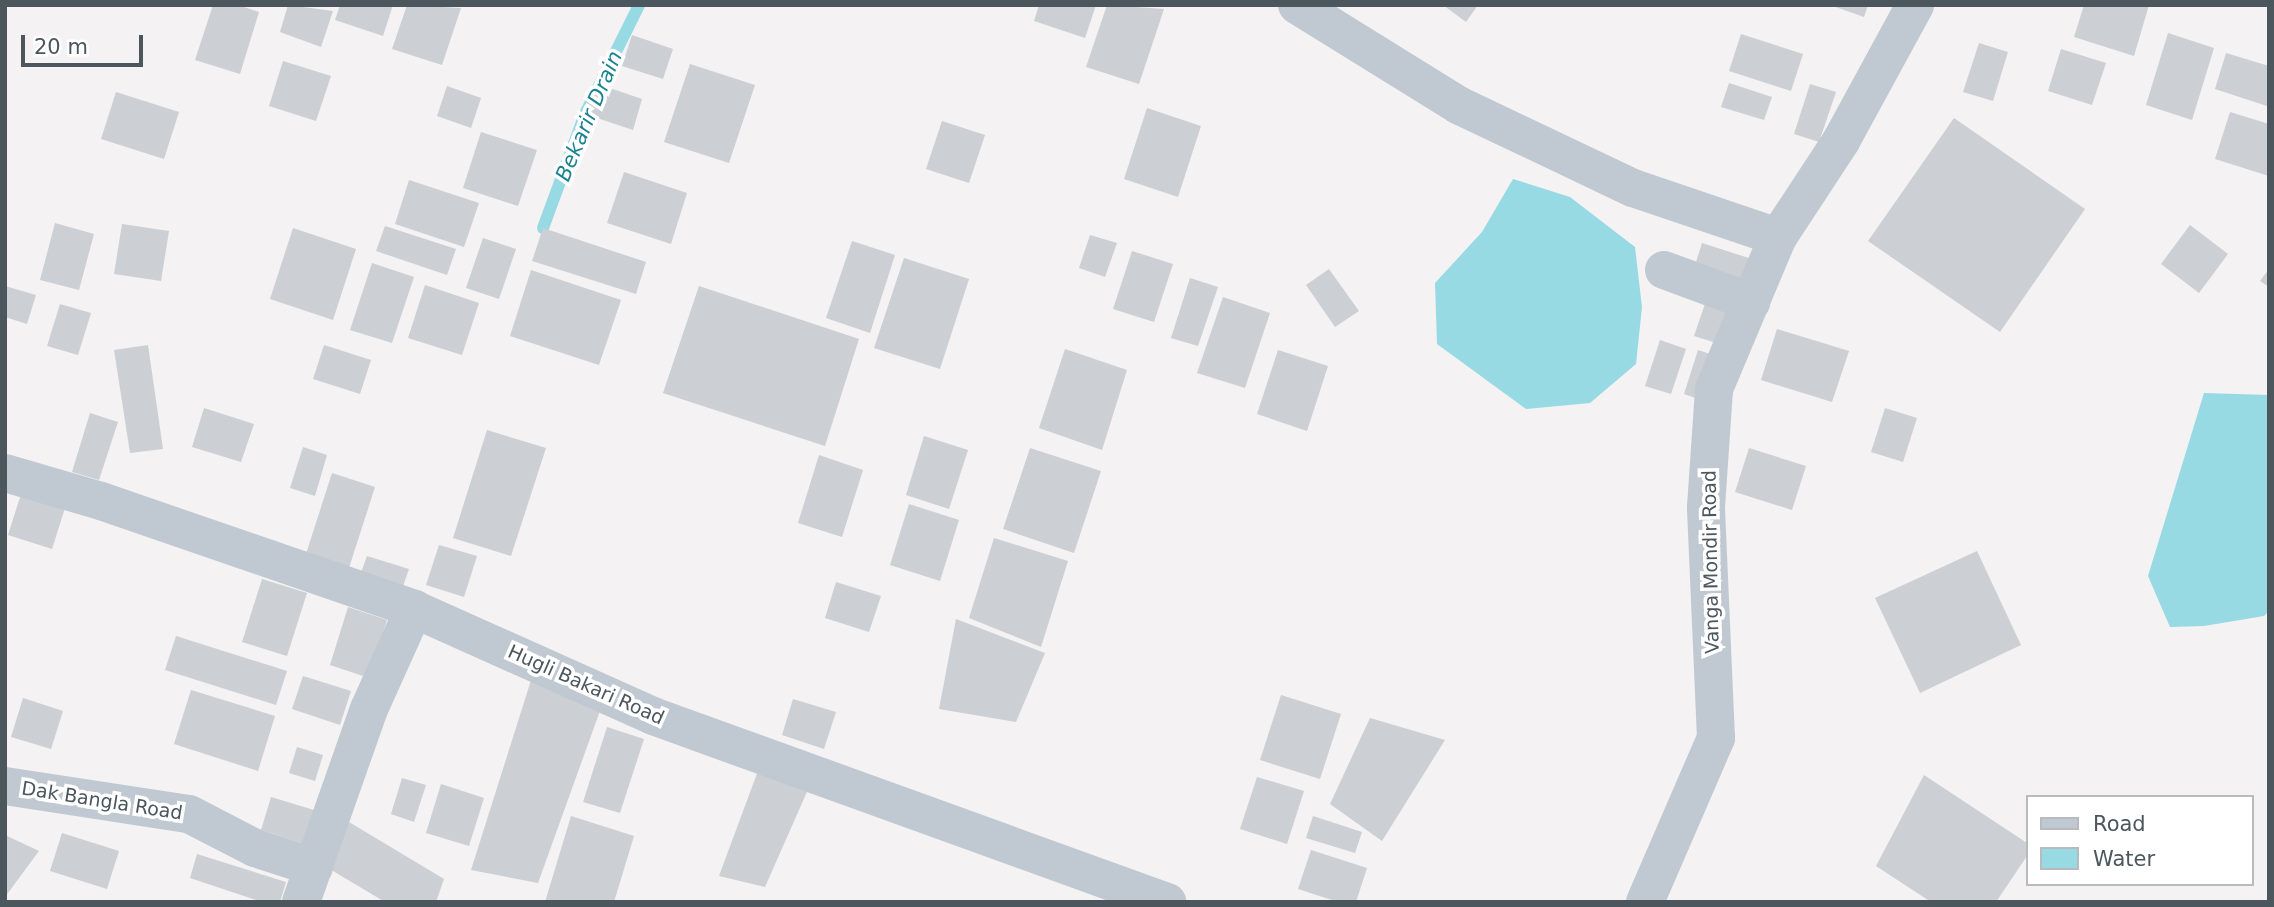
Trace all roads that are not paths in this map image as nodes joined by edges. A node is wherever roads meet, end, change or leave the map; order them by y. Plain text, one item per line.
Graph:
1 (1297, 5) edge
2 (1915, 5) edge
3 (1778, 237) junction
4 (1664, 270) dead end
5 (1751, 302) junction
6 (5, 473) edge
7 (414, 609) junction
8 (5, 786) edge
9 (314, 867) junction
10 (301, 902) edge
11 (1167, 902) edge
12 (1645, 902) edge

1 - 3 street
2 - 3 street, Vanga Mondir Road
3 - 5 street, Vanga Mondir Road
4 - 5 street
5 - 12 street, Vanga Mondir Road
6 - 7 street, Hugli Bakari Road
7 - 9 street
7 - 11 street, Hugli Bakari Road
8 - 9 street, Dak Bangla Road
9 - 10 street

